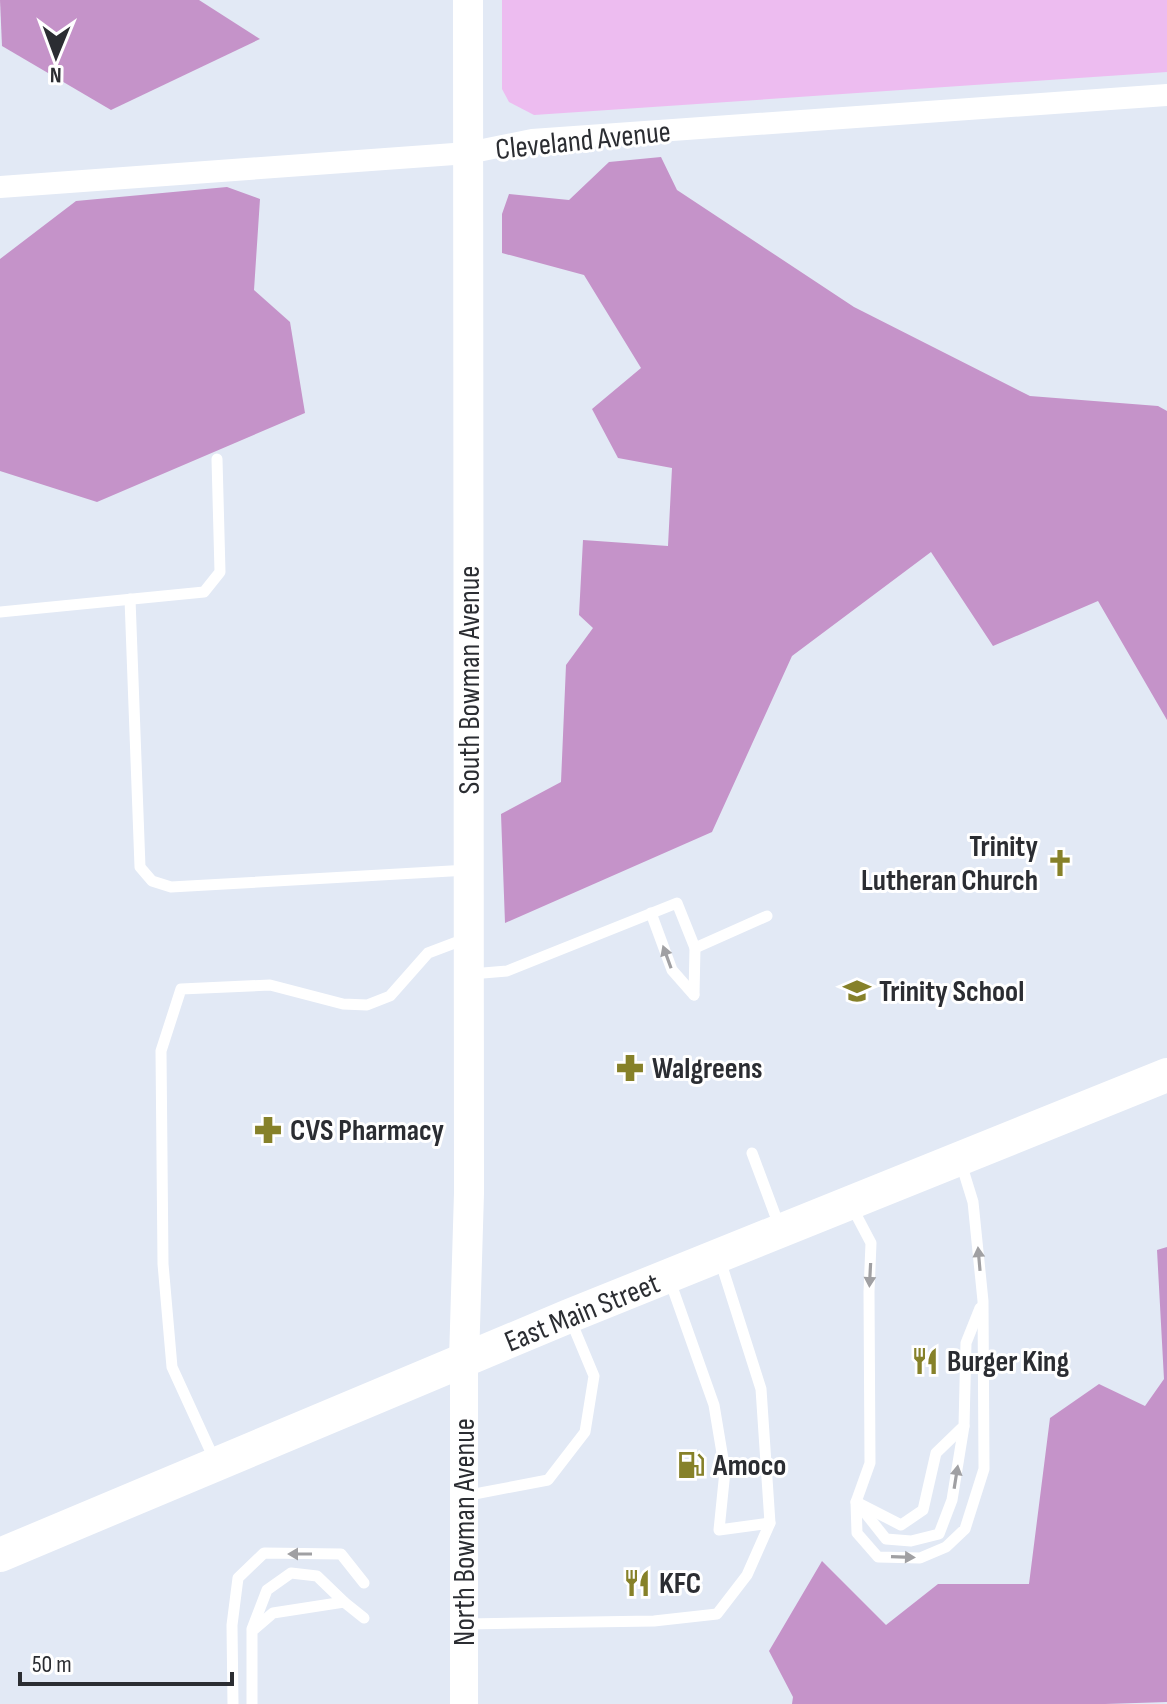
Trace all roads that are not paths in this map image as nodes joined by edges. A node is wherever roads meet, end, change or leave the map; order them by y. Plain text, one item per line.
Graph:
1 (468, 0) edge
2 (1167, 95) edge
3 (468, 153) junction
4 (0, 187) edge
5 (217, 459) dead end
6 (130, 599) junction
7 (0, 612) edge
8 (470, 870) junction
9 (651, 913) junction
10 (767, 916) dead end
11 (469, 937) junction
12 (695, 948) junction
13 (469, 974) junction
14 (1167, 1075) edge
15 (752, 1153) dead end
16 (959, 1158) junction
17 (850, 1202) junction
18 (781, 1231) junction
19 (719, 1256) junction
20 (668, 1277) junction
21 (983, 1301) junction
22 (569, 1316) junction
23 (464, 1360) junction
24 (964, 1426) junction
25 (216, 1464) junction
26 (464, 1496) junction
27 (856, 1502) junction
28 (770, 1523) junction
29 (0, 1555) edge
30 (364, 1583) dead end
31 (344, 1602) junction
32 (364, 1618) dead end
33 (463, 1624) junction
34 (252, 1631) junction
35 (233, 1704) edge
36 (252, 1704) edge
37 (464, 1704) edge

1 - 3 main road, South Bowman Avenue
2 - 3 street, Cleveland Avenue
3 - 4 street, Cleveland Avenue
3 - 8 main road, South Bowman Avenue
5 - 6 lane
6 - 7 lane
6 - 8 lane
8 - 11 main road, South Bowman Avenue
9 - 12 lane
12 -> 9 lane
9 - 13 lane
10 - 12 lane
11 - 13 main road, South Bowman Avenue
11 - 25 lane
13 - 23 main road, South Bowman Avenue
14 - 16 main road, East Main Street
15 - 18 lane
16 - 17 main road, East Main Street
21 -> 16 lane
17 - 18 main road, East Main Street
17 -> 27 lane
18 - 19 main road, East Main Street
19 - 20 main road, East Main Street
19 - 28 lane
20 - 22 main road, East Main Street
20 - 28 lane
21 - 24 lane
27 -> 21 lane
22 - 23 main road, East Main Street
22 - 26 lane
23 - 25 main road, East Main Street
23 - 26 street, North Bowman Avenue
24 - 27 lane
27 -> 24 lane
25 - 29 main road, East Main Street
26 - 33 street, North Bowman Avenue
28 - 33 lane
30 -> 35 lane
31 - 32 lane
31 - 34 lane
31 - 34 lane
33 - 37 street, North Bowman Avenue
34 - 36 lane

